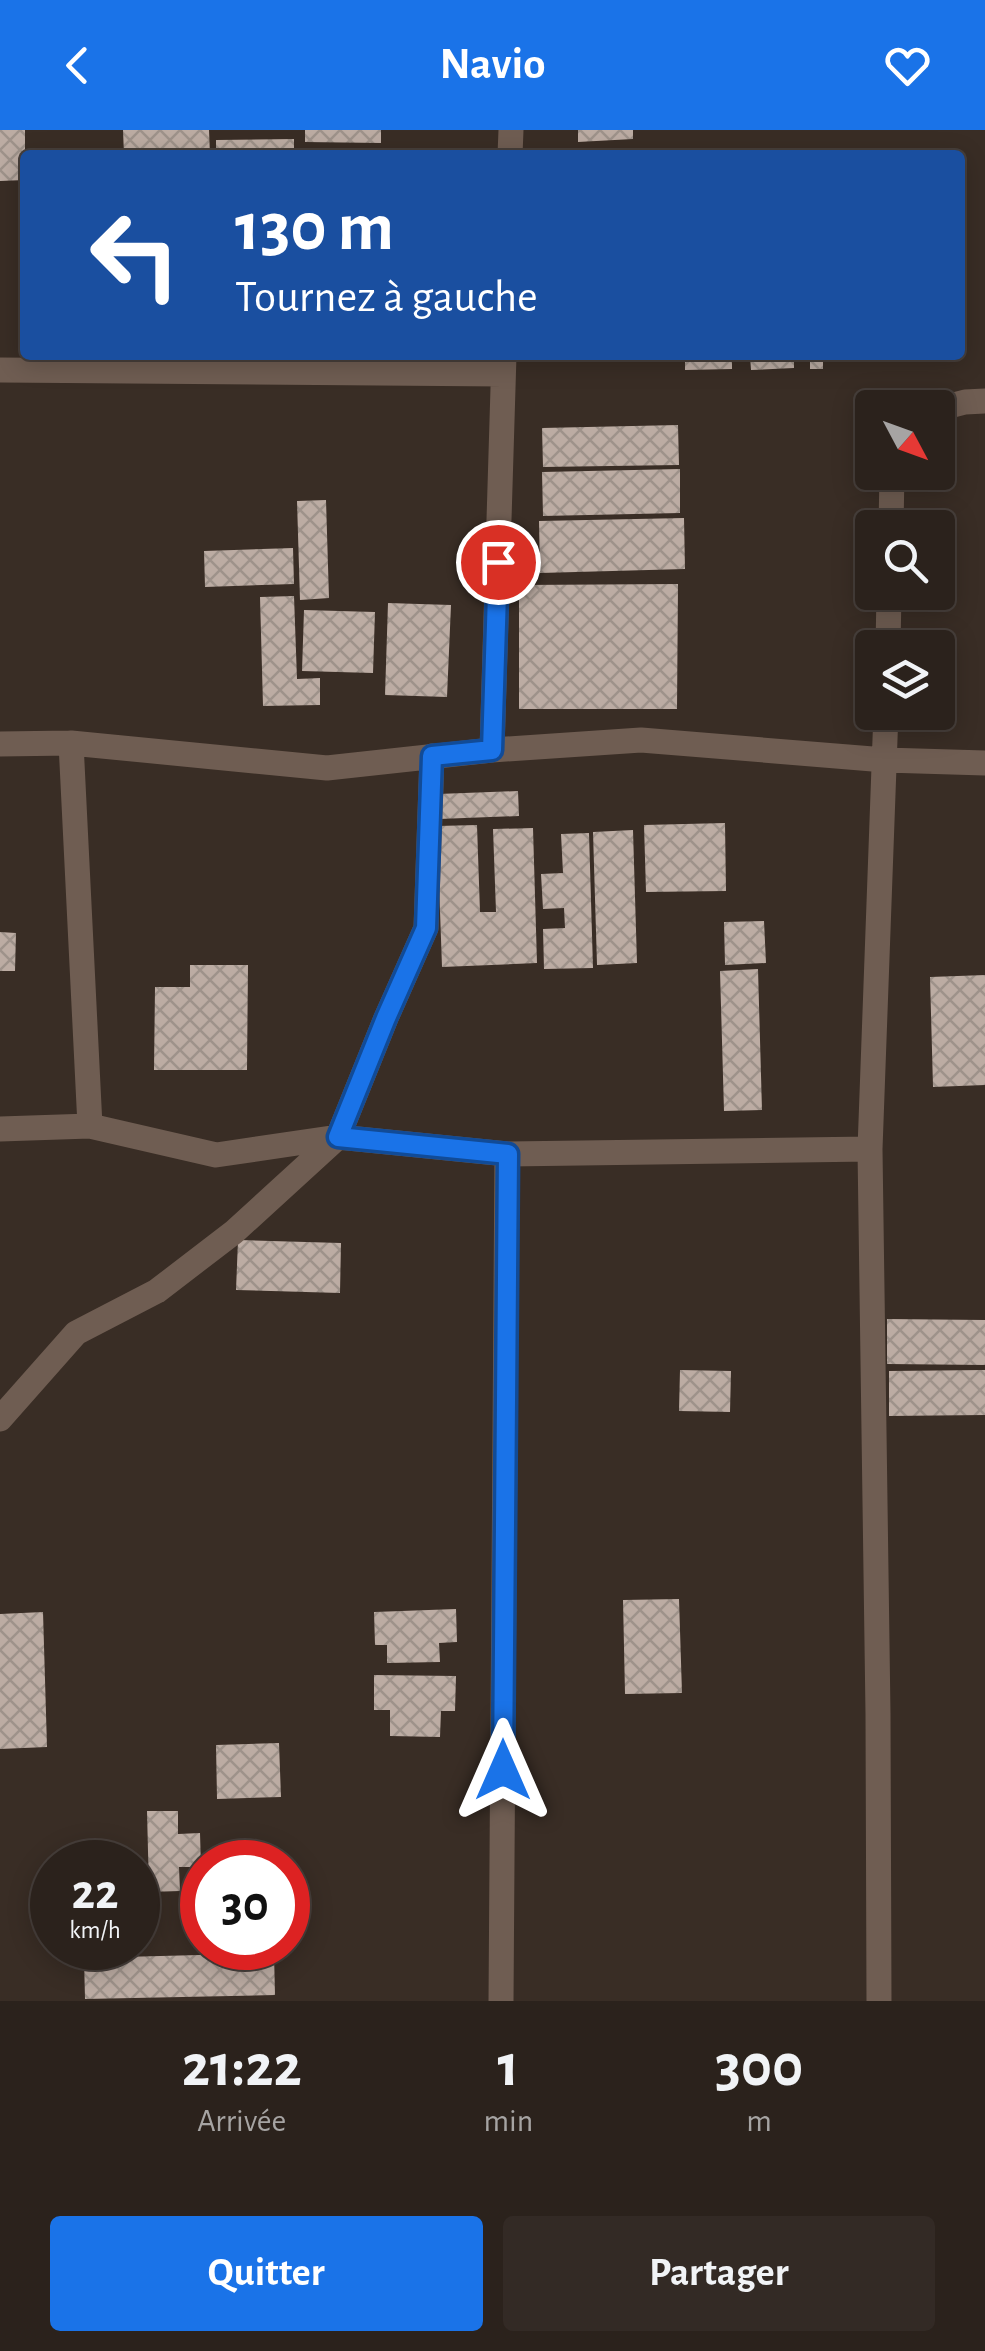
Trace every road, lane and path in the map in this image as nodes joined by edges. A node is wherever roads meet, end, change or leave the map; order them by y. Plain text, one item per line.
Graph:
1 (504, 364) edge
2 (0, 370) edge
3 (985, 401) edge
4 (955, 405) edge
5 (886, 730) edge
6 (0, 744) edge
7 (71, 744) junction
8 (492, 750) junction
9 (432, 756) junction
10 (885, 760) junction
11 (985, 763) edge
12 (90, 1126) junction
13 (0, 1129) edge
14 (338, 1137) junction
15 (870, 1150) junction
16 (508, 1154) junction
17 (0, 1419) edge
18 (501, 2001) edge
19 (879, 2001) edge

1 - 2 street
1 - 8 street
3 - 4 street
5 - 10 street
6 - 7 street
7 - 9 street
7 - 12 street
8 - 9 street
8 - 10 street
9 - 14 street
10 - 11 street
10 - 15 street
12 - 13 street
12 - 14 street
14 - 16 street
14 - 17 street
15 - 16 street
15 - 19 street
16 - 18 street

